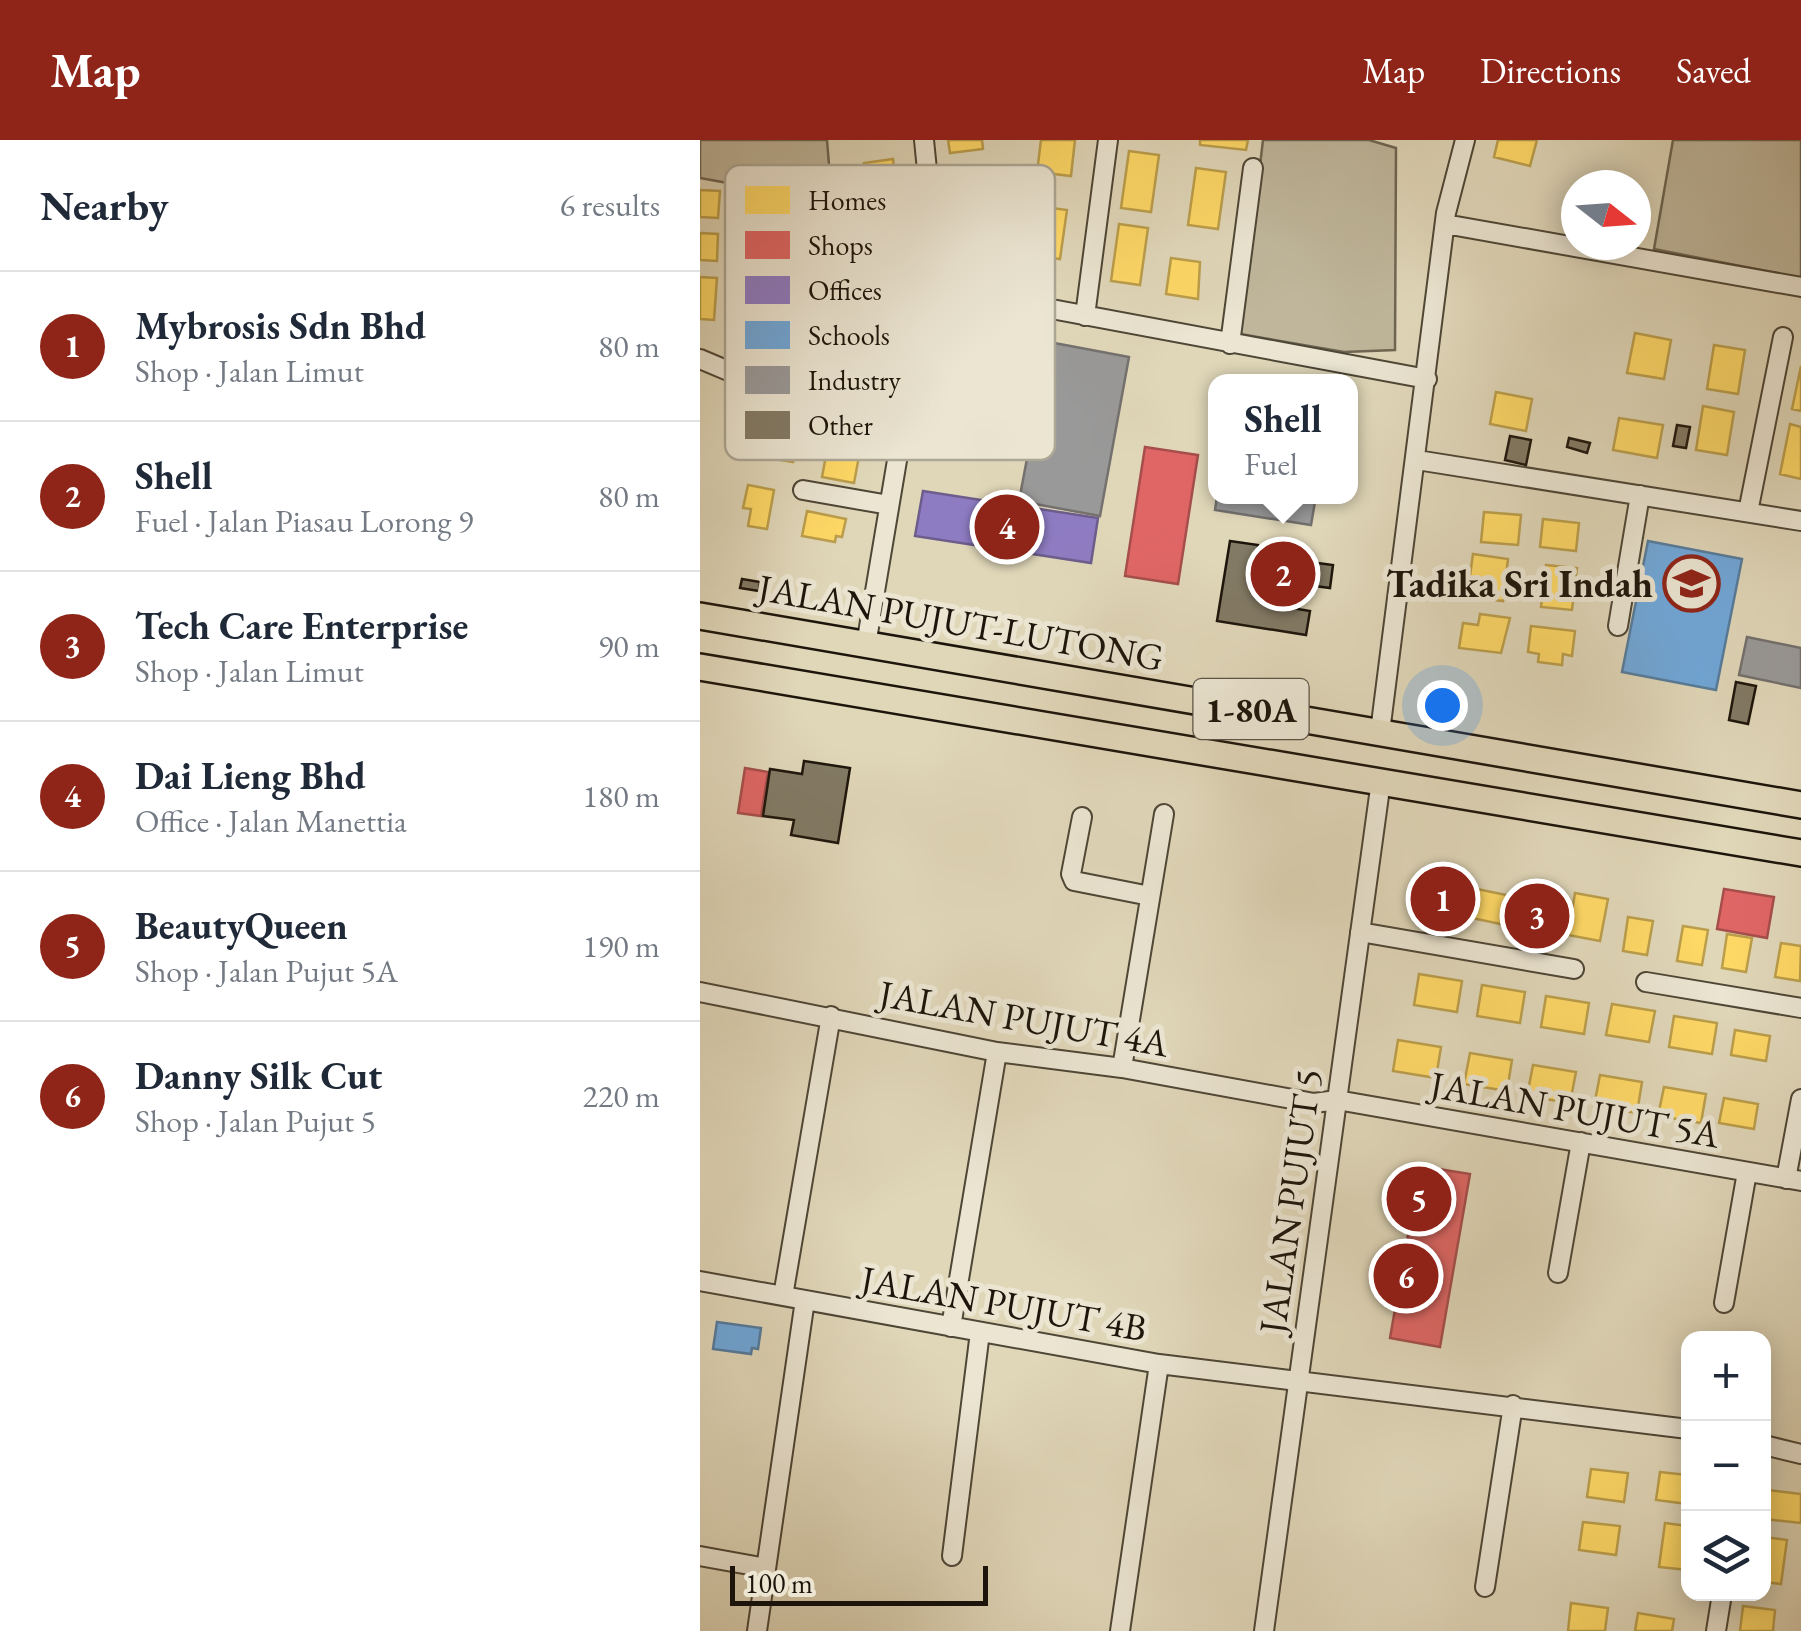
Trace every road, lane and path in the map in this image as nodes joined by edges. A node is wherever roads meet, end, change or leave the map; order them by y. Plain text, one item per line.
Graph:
1 (924, 140) edge
2 (1108, 140) edge
3 (1465, 140) edge
4 (926, 165) edge
5 (1253, 168) dead end
6 (1444, 224) junction
7 (1801, 287) edge
8 (1055, 310) edge
9 (1085, 316) junction
10 (1783, 337) dead end
11 (1230, 344) junction
12 (700, 359) edge
13 (725, 370) edge
14 (1427, 379) junction
15 (896, 460) edge
16 (1417, 460) junction
17 (803, 490) dead end
18 (1640, 495) junction
19 (889, 505) junction
20 (1748, 512) junction
21 (1801, 521) edge
22 (700, 616) edge
23 (1618, 626) dead end
24 (866, 645) junction
25 (700, 666) edge
26 (1380, 732) junction
27 (1381, 780) junction
28 (1801, 805) edge
29 (1164, 814) dead end
30 (1082, 817) dead end
31 (1801, 853) edge
32 (1150, 896) junction
33 (1360, 932) junction
34 (1574, 969) dead end
35 (1646, 982) dead end
36 (700, 992) edge
37 (1801, 1008) edge
38 (831, 1016) junction
39 (998, 1052) junction
40 (1122, 1068) junction
41 (1801, 1099) edge
42 (1337, 1100) junction
43 (1581, 1142) junction
44 (1747, 1172) junction
45 (1794, 1180) edge
46 (1558, 1273) dead end
47 (700, 1281) edge
48 (783, 1296) junction
49 (805, 1300) junction
50 (1724, 1302) dead end
51 (951, 1326) junction
52 (980, 1332) junction
53 (1160, 1364) junction
54 (1298, 1382) junction
55 (1513, 1406) junction
56 (1681, 1429) edge
57 (1771, 1448) edge
58 (1801, 1454) edge
59 (700, 1556) edge
60 (952, 1556) dead end
61 (766, 1568) junction
62 (1486, 1587) dead end
63 (1721, 1601) edge
64 (757, 1631) edge
65 (1120, 1631) edge
66 (1264, 1631) edge
67 (1716, 1631) edge

1 - 4 street
2 - 9 street
3 - 6 street
5 - 11 street
6 - 7 street
6 - 14 street
8 - 9 street
9 - 11 street
10 - 20 street
11 - 14 street
12 - 13 street
14 - 16 street
15 - 19 street
16 - 18 street
16 - 26 street
17 - 19 street
18 - 20 street
18 - 23 street
19 - 24 street
20 - 21 street
22 - 24 highway, JALAN PUJUT-LUTONG / 1-80A
24 - 26 highway, JALAN PUJUT-LUTONG / 1-80A
25 - 27 highway
26 - 28 highway, JALAN PUJUT-LUTONG / 1-80A
27 - 31 highway
27 - 33 street, JALAN PUJUT 5
29 - 32 street
30 - 32 street
32 - 40 street
33 - 34 street
33 - 42 street, JALAN PUJUT 5
35 - 37 street
36 - 38 street, JALAN PUJUT 4A
38 - 39 street, JALAN PUJUT 4A
38 - 48 street
39 - 40 street, JALAN PUJUT 4A
39 - 51 street
40 - 42 street, JALAN PUJUT 4A
41 - 45 street
42 - 43 street, JALAN PUJUT 5A
42 - 54 street, JALAN PUJUT 5
43 - 44 street, JALAN PUJUT 5A
43 - 46 street
44 - 45 street, JALAN PUJUT 5A
44 - 50 street
47 - 48 street, JALAN PUJUT 4B
48 - 49 street, JALAN PUJUT 4B
49 - 51 street, JALAN PUJUT 4B
49 - 61 street
51 - 52 street, JALAN PUJUT 4B
52 - 53 street, JALAN PUJUT 4B
52 - 60 street
53 - 54 street, JALAN PUJUT 4B
53 - 65 street
54 - 55 street, JALAN PUJUT 4B
54 - 66 street, JALAN PUJUT 5
55 - 56 street, JALAN PUJUT 4B
55 - 62 street
57 - 58 street
59 - 61 street
61 - 64 street
63 - 67 street

